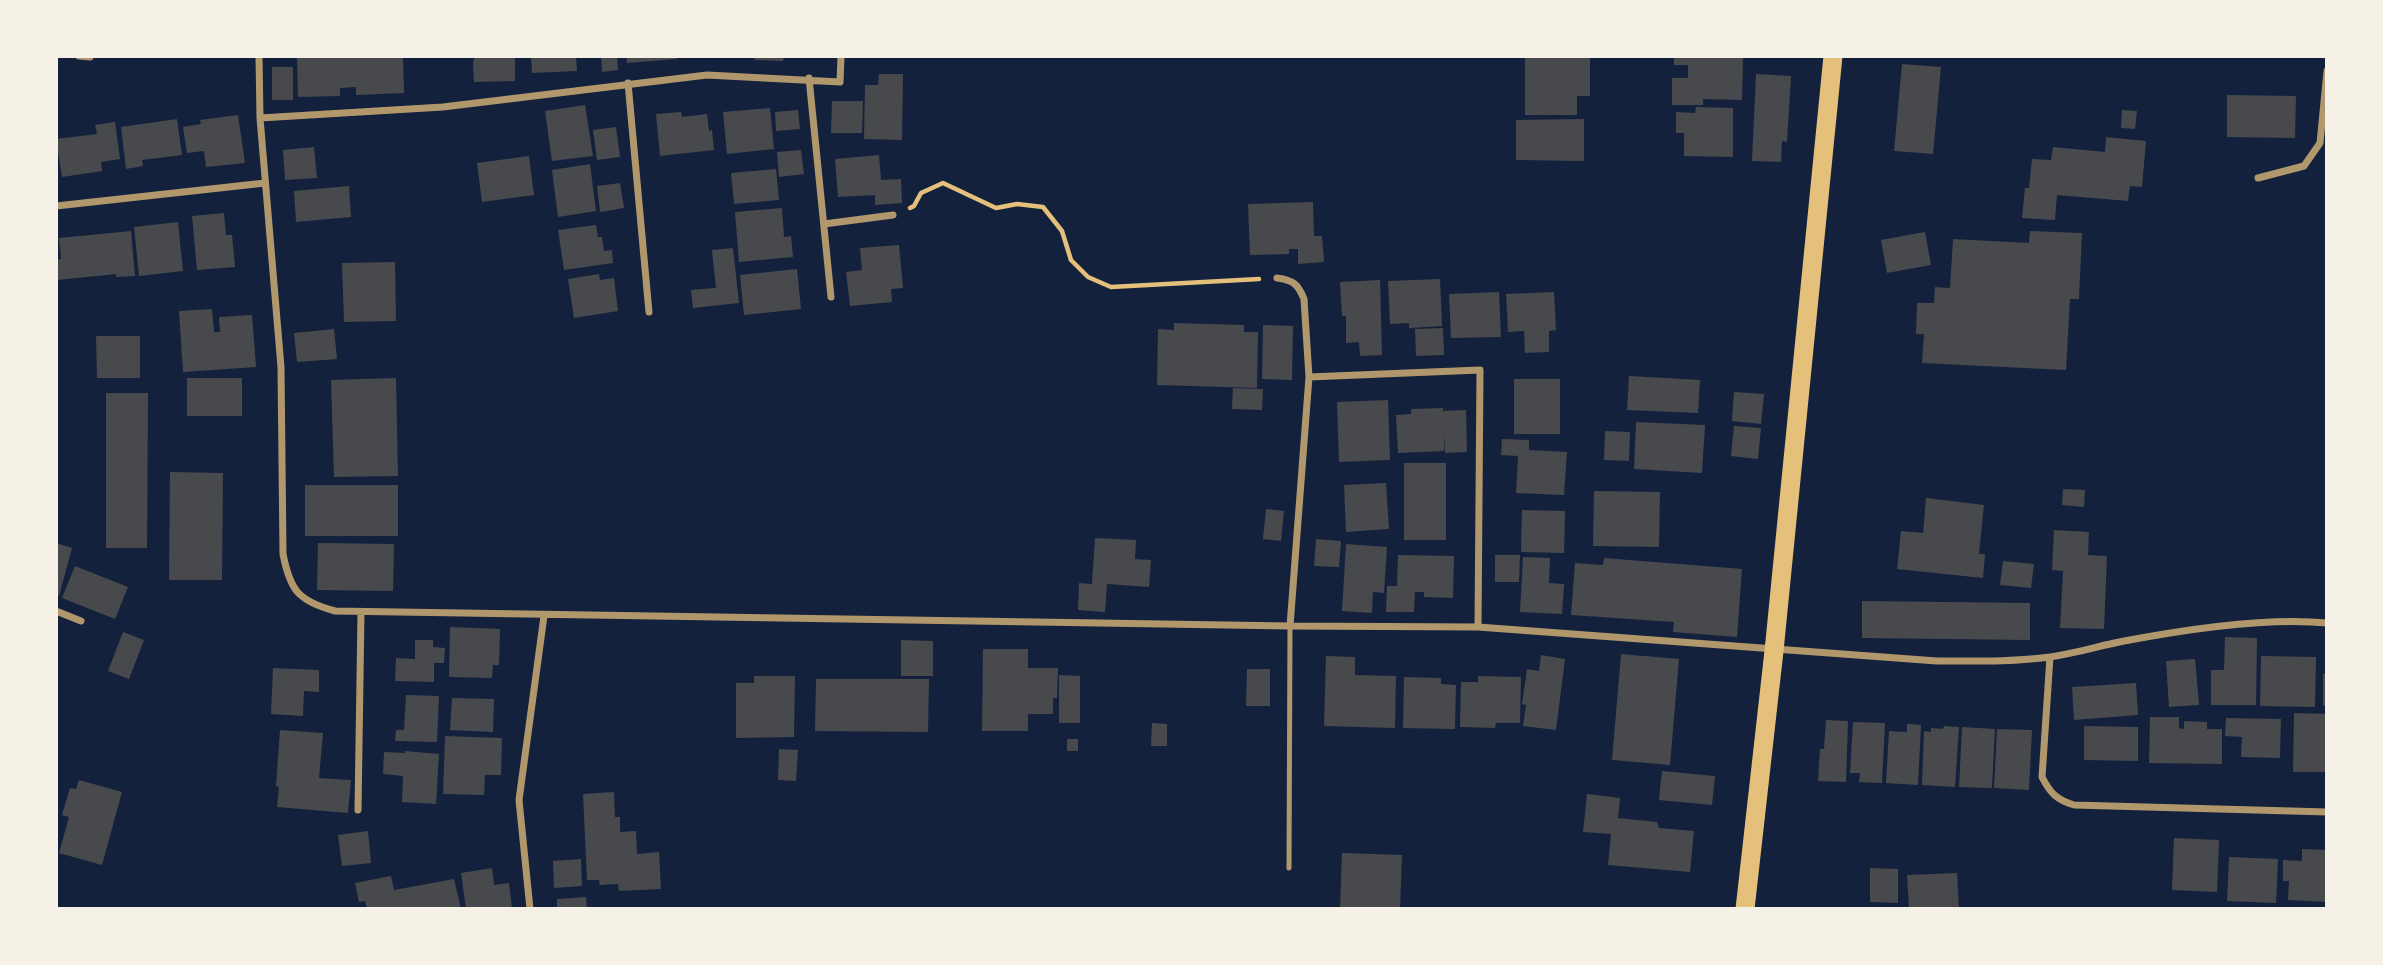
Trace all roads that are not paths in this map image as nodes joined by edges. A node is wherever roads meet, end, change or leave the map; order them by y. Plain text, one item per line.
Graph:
1 (79, 56) edge
2 (259, 56) edge
3 (841, 56) edge
4 (1833, 56) edge
5 (89, 57) edge
6 (2327, 71) edge
7 (809, 78) junction
8 (628, 83) junction
9 (260, 118) junction
10 (2258, 178) dead end
11 (265, 183) junction
12 (56, 205) edge
13 (893, 215) road end
14 (824, 224) junction
15 (1277, 278) road end
16 (831, 297) dead end
17 (649, 312) dead end
18 (1309, 377) junction
19 (56, 611) edge
20 (361, 613) junction
21 (544, 616) junction
22 (81, 621) dead end
23 (2327, 623) edge
24 (1290, 626) junction
25 (1478, 627) junction
26 (1774, 651) junction
27 (2050, 657) junction
28 (358, 810) dead end
29 (2327, 812) edge
30 (1289, 868) dead end
31 (530, 909) edge
32 (1745, 909) edge

1 - 5 street
2 - 9 street
3 - 7 street
4 - 26 highway
6 - 10 street
7 - 8 street
7 - 14 street
8 - 9 street
8 - 17 street
9 - 11 street
11 - 12 street
11 - 20 street
13 - 14 street
14 - 16 street
15 - 18 street
18 - 24 street
18 - 25 street
19 - 22 street
20 - 21 street
20 - 28 street
21 - 24 street
21 - 31 street
23 - 27 street
24 - 25 street
24 - 30 lane
25 - 26 street
26 - 27 street
26 - 32 highway
27 - 29 street

